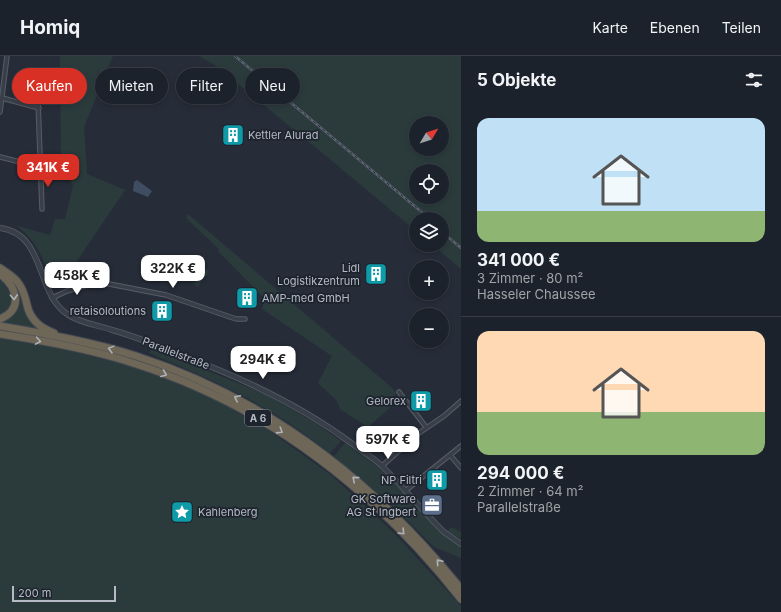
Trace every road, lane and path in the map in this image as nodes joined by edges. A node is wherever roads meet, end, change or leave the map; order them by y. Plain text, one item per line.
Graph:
1 (7, 56) edge
2 (2, 98) junction
3 (39, 104) edge
4 (39, 108) junction
5 (0, 112) edge
6 (0, 157) edge
7 (40, 167) junction
8 (42, 208) dead end
9 (1, 229) edge
10 (0, 268) edge
11 (0, 274) edge
12 (52, 298) junction
13 (0, 319) edge
14 (245, 319) dead end
15 (0, 326) edge
16 (0, 334) edge
17 (71, 339) junction
18 (399, 392) dead end
19 (461, 400) edge
20 (426, 427) junction
21 (461, 446) edge
22 (450, 454) junction
23 (382, 466) junction
24 (461, 468) edge
25 (405, 491) junction
26 (461, 544) edge
27 (461, 588) edge
28 (461, 599) edge

1 - 2 street
2 - 4 street
2 - 5 street
3 - 4 street
4 - 7 street
6 - 7 street
7 - 8 street
9 - 12 street, Parallelstraße
10 - 17 highway
11 -> 13 highway
12 - 14 street
12 - 23 street, Parallelstraße
15 - 17 highway, A 6
16 -> 28 highway, A 6
27 -> 17 highway, A 6
18 - 20 street
19 - 20 street
20 - 23 street
21 - 22 street
22 - 24 street
22 - 25 street
23 - 25 street, Parallelstraße
25 - 26 street, Parallelstraße

